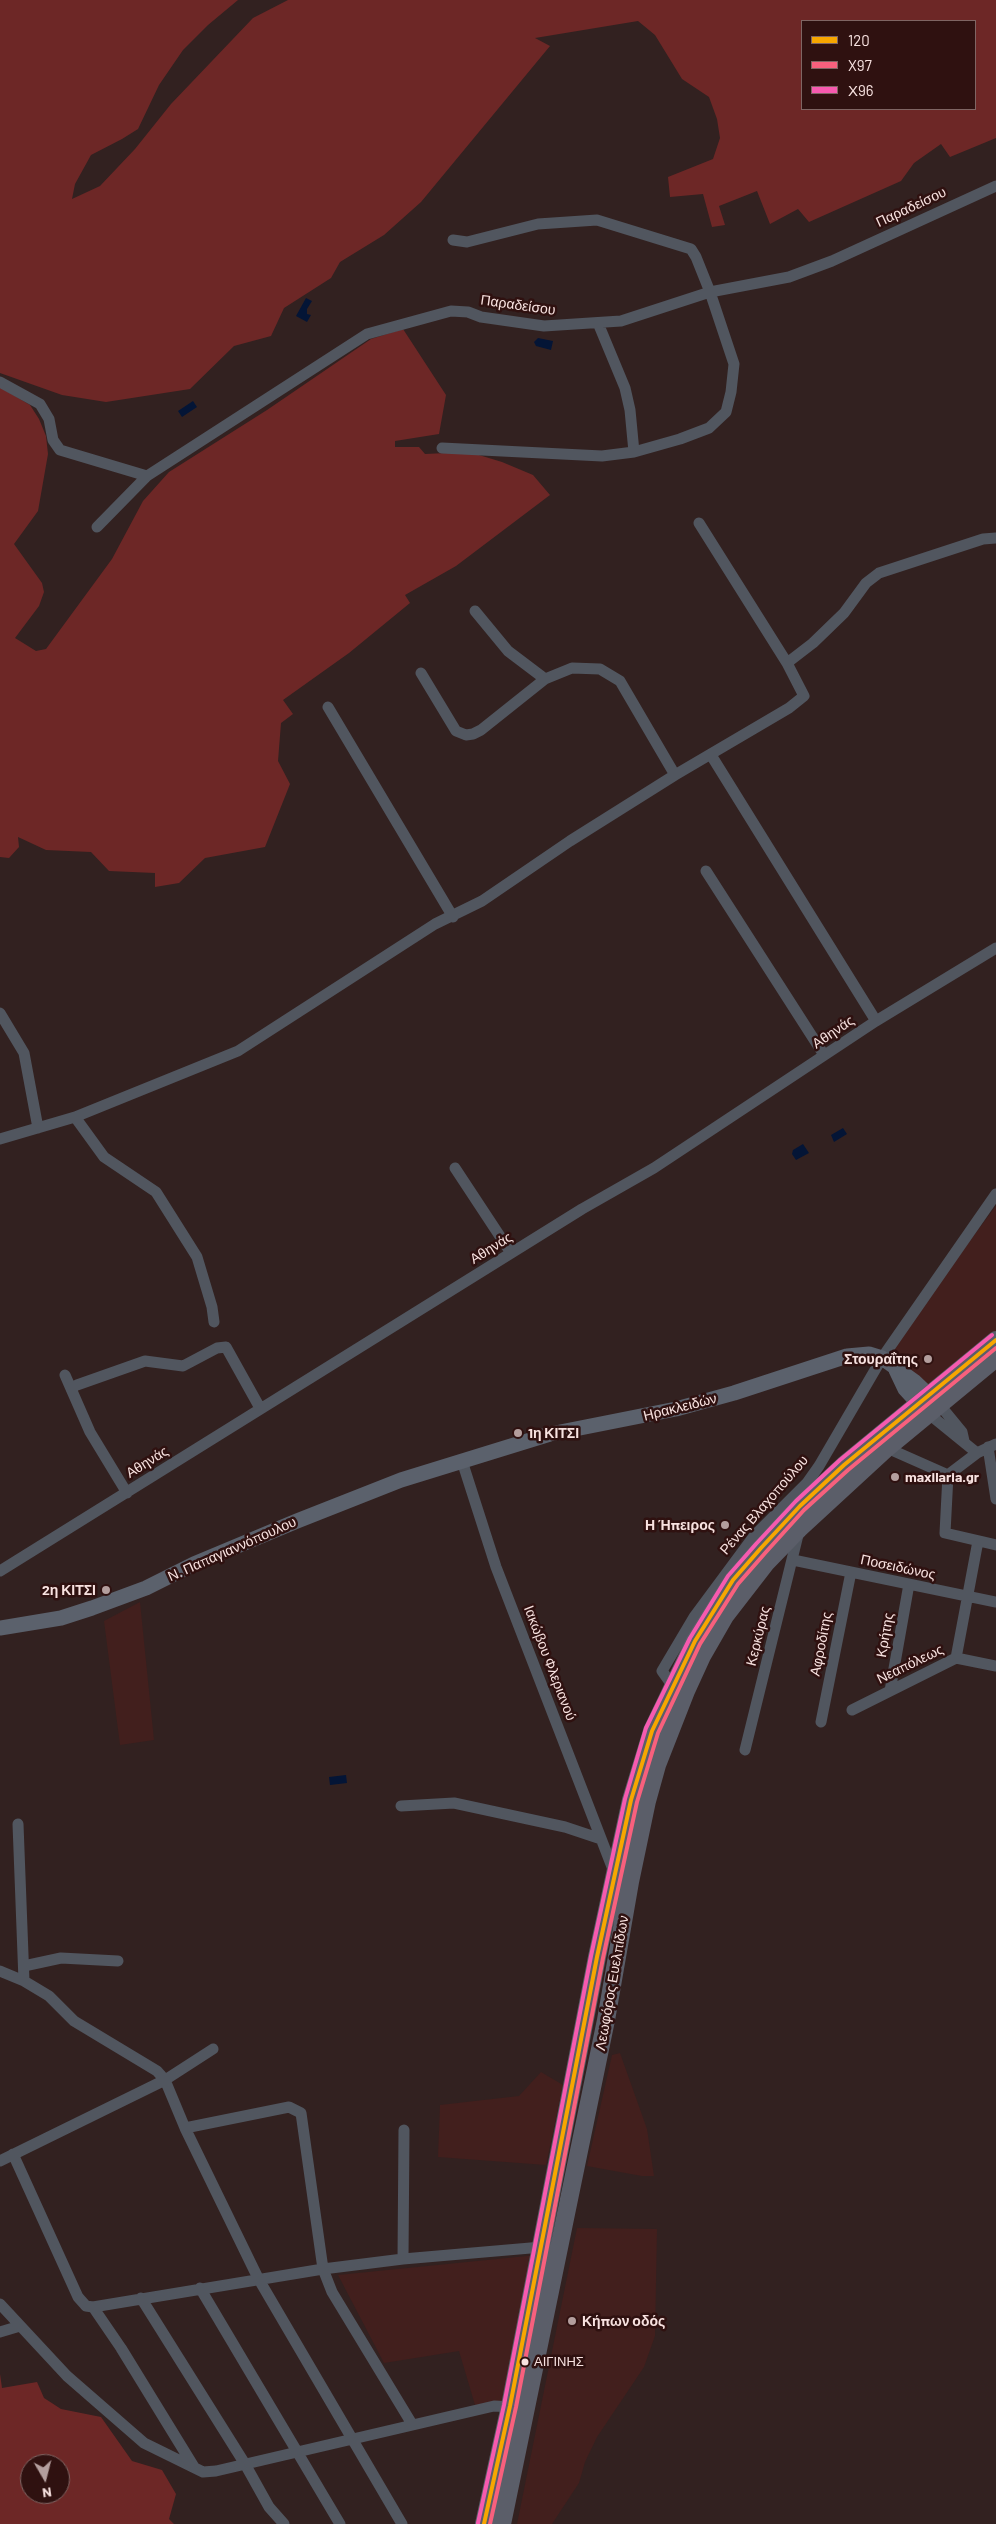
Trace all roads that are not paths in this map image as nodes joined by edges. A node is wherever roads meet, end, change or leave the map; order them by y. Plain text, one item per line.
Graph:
1 (996, 186) edge
2 (453, 240) dead end
3 (710, 292) junction
4 (598, 324) junction
5 (0, 382) edge
6 (442, 448) dead end
7 (634, 452) junction
8 (147, 476) junction
9 (698, 523) dead end
10 (97, 527) dead end
11 (996, 538) edge
12 (475, 612) dead end
13 (787, 663) junction
14 (422, 674) dead end
15 (545, 679) junction
16 (328, 707) dead end
17 (711, 755) junction
18 (675, 775) junction
19 (706, 871) dead end
20 (453, 917) junction
21 (996, 948) edge
22 (0, 1013) edge
23 (876, 1021) junction
24 (824, 1055) junction
25 (75, 1117) junction
26 (38, 1128) junction
27 (0, 1139) edge
28 (455, 1168) dead end
29 (996, 1194) edge
30 (511, 1253) junction
31 (214, 1322) dead end
32 (996, 1340) edge
33 (996, 1358) edge
34 (888, 1362) junction
35 (65, 1375) dead end
36 (77, 1385) dead end
37 (929, 1404) junction
38 (260, 1408) junction
39 (992, 1445) edge
40 (887, 1448) junction
41 (977, 1453) junction
42 (462, 1461) junction
43 (948, 1475) junction
44 (127, 1493) junction
45 (996, 1499) edge
46 (799, 1529) junction
47 (978, 1541) junction
48 (996, 1545) edge
49 (793, 1560) junction
50 (0, 1572) edge
51 (851, 1572) junction
52 (909, 1584) junction
53 (969, 1597) junction
54 (996, 1602) edge
55 (0, 1628) edge
56 (956, 1658) junction
57 (996, 1666) edge
58 (672, 1685) junction
59 (890, 1690) junction
60 (852, 1710) dead end
61 (821, 1722) dead end
62 (745, 1750) dead end
63 (401, 1806) dead end
64 (18, 1824) dead end
65 (601, 1839) junction
66 (615, 1874) junction
67 (118, 1961) dead end
68 (24, 1966) junction
69 (0, 1971) edge
70 (24, 1981) junction
71 (213, 2049) dead end
72 (165, 2080) junction
73 (185, 2128) junction
74 (404, 2130) dead end
75 (14, 2154) junction
76 (0, 2161) edge
77 (542, 2247) junction
78 (403, 2258) junction
79 (322, 2268) junction
80 (258, 2278) junction
81 (200, 2288) junction
82 (141, 2298) junction
83 (0, 2304) edge
84 (93, 2308) junction
85 (20, 2326) junction
86 (0, 2332) edge
87 (518, 2408) junction
88 (412, 2424) junction
89 (352, 2439) junction
90 (299, 2452) junction
91 (246, 2464) junction
92 (194, 2467) junction
93 (284, 2524) edge
94 (340, 2524) edge
95 (402, 2524) edge
96 (484, 2524) edge
97 (502, 2524) edge

1 - 3 street, Παραδείσου
2 - 3 street
3 - 4 street, Παραδείσου
3 - 7 street
4 - 7 street
4 - 8 street, Παραδείσου
5 - 8 street
6 - 7 street
8 - 10 street, Παραδείσου
9 - 13 street
11 - 13 street
12 - 15 street
13 - 17 street
14 - 15 street
15 - 18 street
16 - 20 street
17 - 18 street
17 - 23 street
18 - 20 street
19 - 24 street
20 - 25 street
21 - 23 street, Αθηνάς
22 - 26 street
23 - 24 street, Αθηνάς
24 - 30 street, Αθηνάς
25 - 26 street
25 - 31 street
26 - 27 street
28 - 30 street
29 - 34 street, Ρένας Βλαχοπούλου
30 - 38 street, Αθηνάς
32 - 37 main road, Λεωφόρος Ευελπίδων
33 - 37 main road, Λεωφόρος Ευελπίδων
34 - 37 street
34 - 42 street, Ηρακλειδών
34 - 58 street, Ρένας Βλαχοπούλου
35 - 44 street
36 - 38 street
37 - 40 main road, Λεωφόρος Ευελπίδων
37 - 41 street
37 - 58 main road, Λεωφόρος Ευελπίδων
38 - 44 street, Αθηνάς
39 - 41 street
39 - 45 street
40 - 43 street
40 - 46 main road, Λεωφόρος Ευελπίδων
41 - 43 street
42 - 55 street, Ν. Παπαγιαννόπουλου
42 - 65 street, Ιακώβου Φλεριανού
43 - 47 street
44 - 50 street, Αθηνάς
46 - 49 street, Κερκύρας
46 - 87 main road, Λεωφόρος Ευελπίδων
47 - 48 street
47 - 53 street, Νεαπόλεως
49 - 51 street, Ποσειδώνος
49 - 62 street, Κερκύρας
51 - 52 street, Ποσειδώνος
51 - 61 street, Αφροδίτης
52 - 53 street, Ποσειδώνος
52 - 59 street, Κρήτης
53 - 54 street, Ποσειδώνος
53 - 56 street, Νεαπόλεως
56 - 57 street
56 - 59 street, Νεαπόλεως
58 - 66 main road, Λεωφόρος Ευελπίδων
59 - 60 street, Νεαπόλεως
63 - 65 street
64 - 68 street
65 - 66 street, Ιακώβου Φλεριανού
66 - 77 main road, Λεωφόρος Ευελπίδων
67 - 68 street
68 - 70 street
69 - 70 street
70 - 72 street
71 - 72 street
72 - 73 street
72 - 75 street
73 - 79 street
73 - 80 street
74 - 78 street
75 - 76 street
75 - 84 street
77 - 78 street
77 - 87 main road, Λεωφόρος Ευελπίδων
78 - 79 street
79 - 80 street
79 - 88 street
80 - 81 street
80 - 89 street
81 - 82 street
81 - 90 street
82 - 84 street
82 - 91 street
83 - 85 street
84 - 92 street
85 - 86 street
85 - 92 street
87 - 88 street
87 - 96 main road, Λεωφόρος Ευελπίδων
87 - 97 main road, Λεωφόρος Ευελπίδων
88 - 89 street
89 - 90 street
89 - 95 street
90 - 91 street
90 - 94 street
91 - 92 street
91 - 93 street

